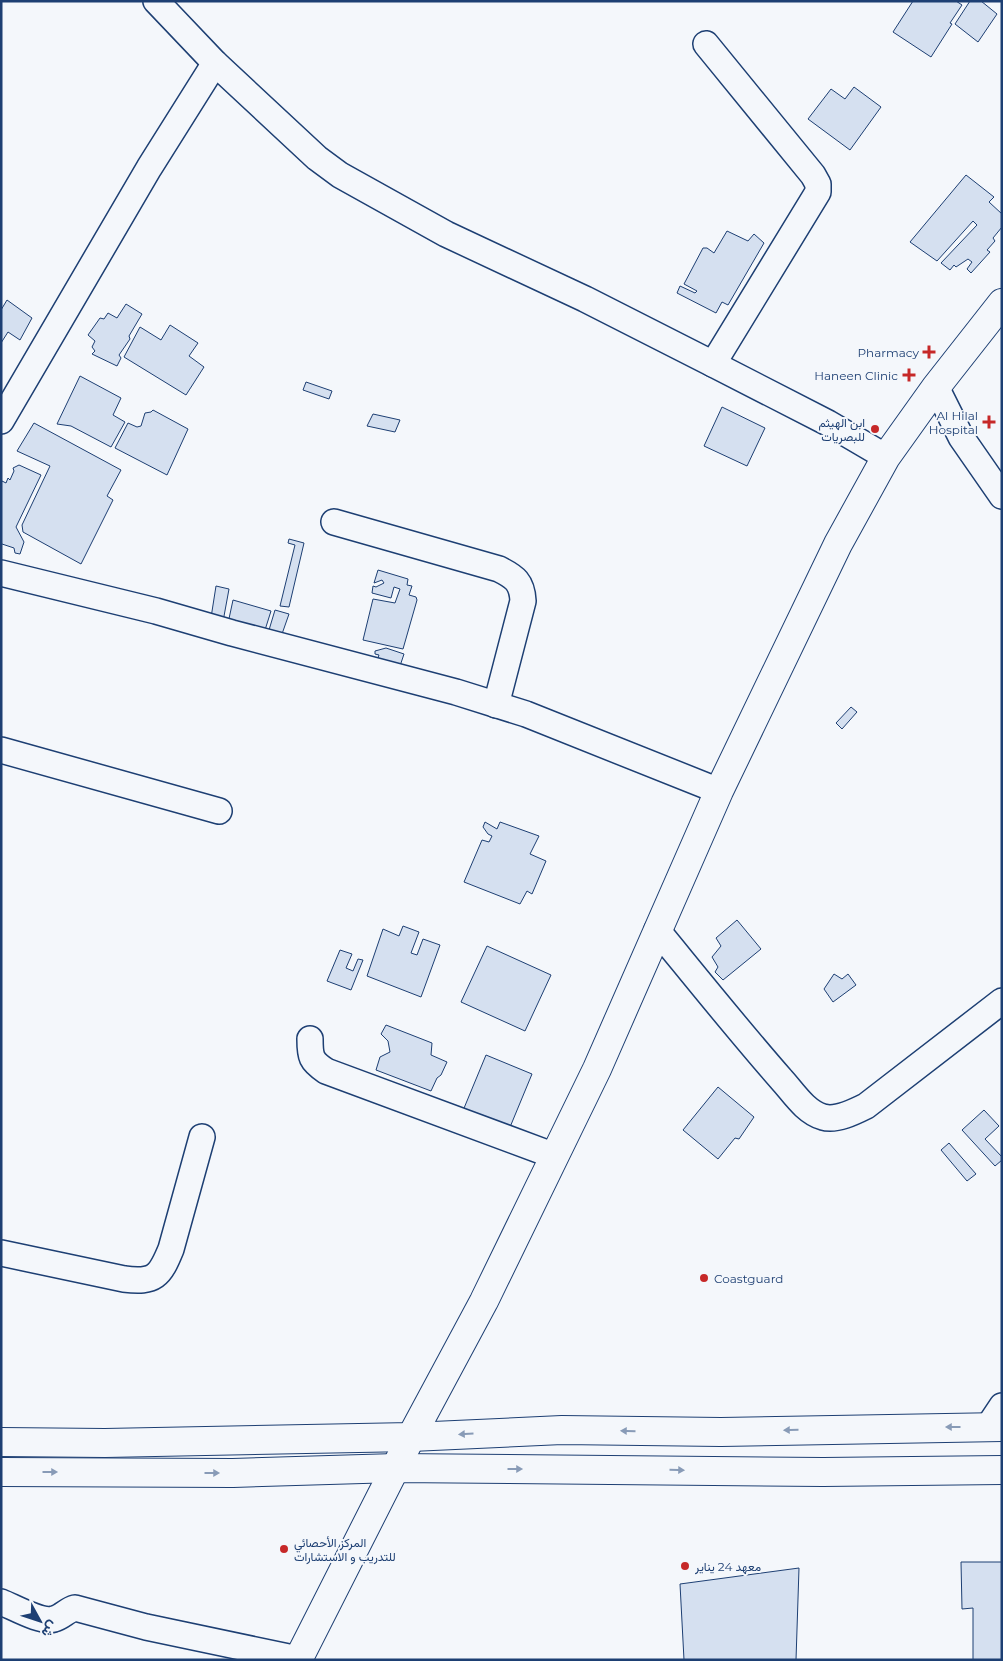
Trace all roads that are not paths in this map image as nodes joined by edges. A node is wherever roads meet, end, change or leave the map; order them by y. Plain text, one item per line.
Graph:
1 (156, 1) edge
2 (706, 44) dead end
3 (214, 63) junction
4 (1002, 303) edge
5 (713, 364) junction
6 (936, 386) junction
7 (1, 421) edge
8 (886, 458) junction
9 (1002, 496) edge
10 (334, 522) dead end
11 (1, 573) edge
12 (496, 705) junction
13 (1, 750) edge
14 (719, 791) junction
15 (219, 811) dead end
16 (657, 930) junction
17 (1002, 1001) edge
18 (310, 1039) dead end
19 (202, 1137) dead end
20 (555, 1156) junction
21 (1, 1253) edge
22 (997, 1420) edge
23 (411, 1437) junction
24 (1, 1442) edge
25 (396, 1468) junction
26 (1002, 1470) edge
27 (1, 1472) edge
28 (1, 1602) edge
29 (298, 1660) edge

1 - 3 street
2 - 5 street
3 - 5 street
3 - 7 street
4 - 6 main road
5 - 8 street
6 - 8 main road
6 - 9 street
8 - 14 main road
10 - 12 street
11 - 12 street
12 - 14 street
13 - 15 street
14 - 16 main road
16 - 17 street
16 - 20 main road
18 - 20 street
19 - 21 street
20 - 23 main road
22 -> 23 main road
23 - 24 main road
23 - 25 main road
25 -> 26 main road
27 -> 25 main road
25 - 29 main road
28 - 29 street

